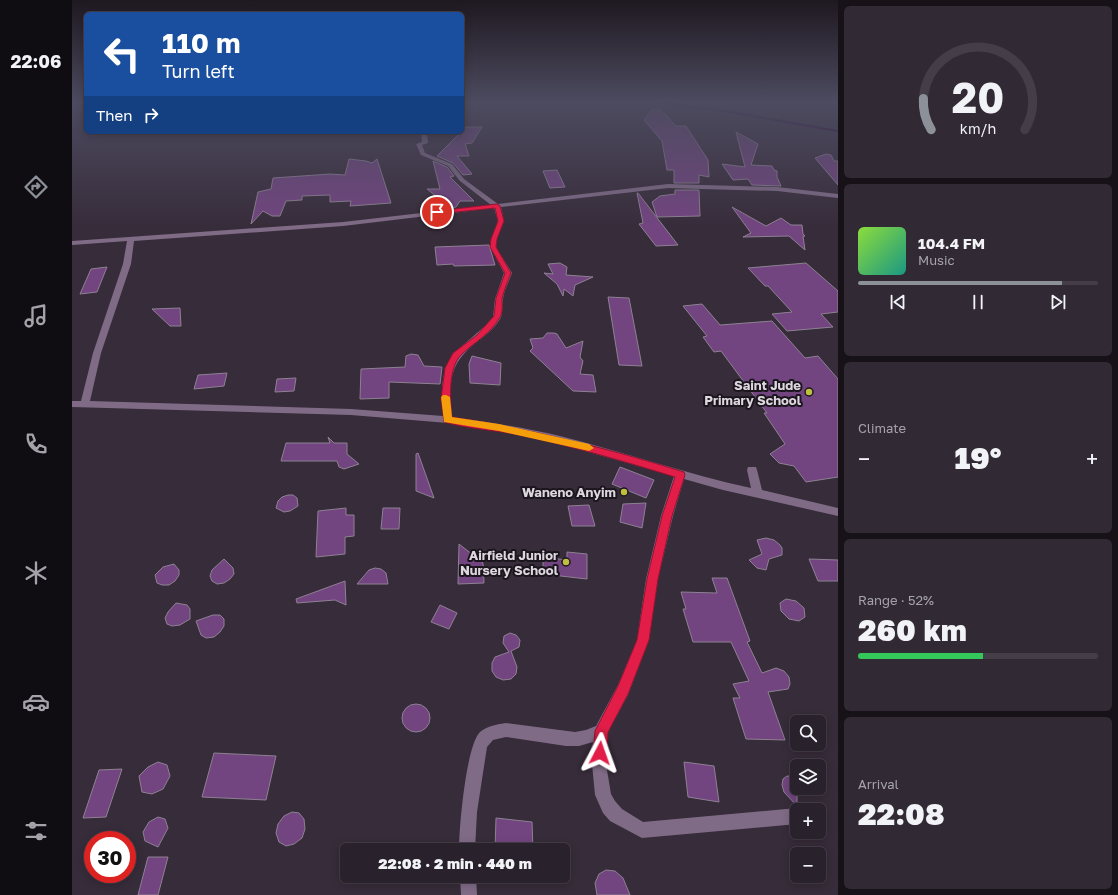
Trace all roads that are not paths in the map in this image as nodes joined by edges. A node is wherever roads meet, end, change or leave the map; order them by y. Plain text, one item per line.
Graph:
1 (420, 144) edge
2 (838, 196) edge
3 (497, 206) junction
4 (131, 239) junction
5 (72, 243) edge
6 (72, 404) edge
7 (85, 404) junction
8 (448, 420) junction
9 (752, 470) dead end
10 (680, 475) junction
11 (757, 493) junction
12 (838, 512) edge
13 (601, 731) junction
14 (790, 817) edge
15 (467, 843) edge
16 (468, 883) edge
17 (469, 895) edge

1 - 3 street
2 - 3 street
3 - 4 street
3 - 8 street
4 - 5 street
4 - 7 street
6 - 7 street
7 - 8 street
8 - 10 street
9 - 11 street
10 - 11 street
10 - 13 street
11 - 12 street
13 - 14 street
13 - 15 street
16 - 17 street

